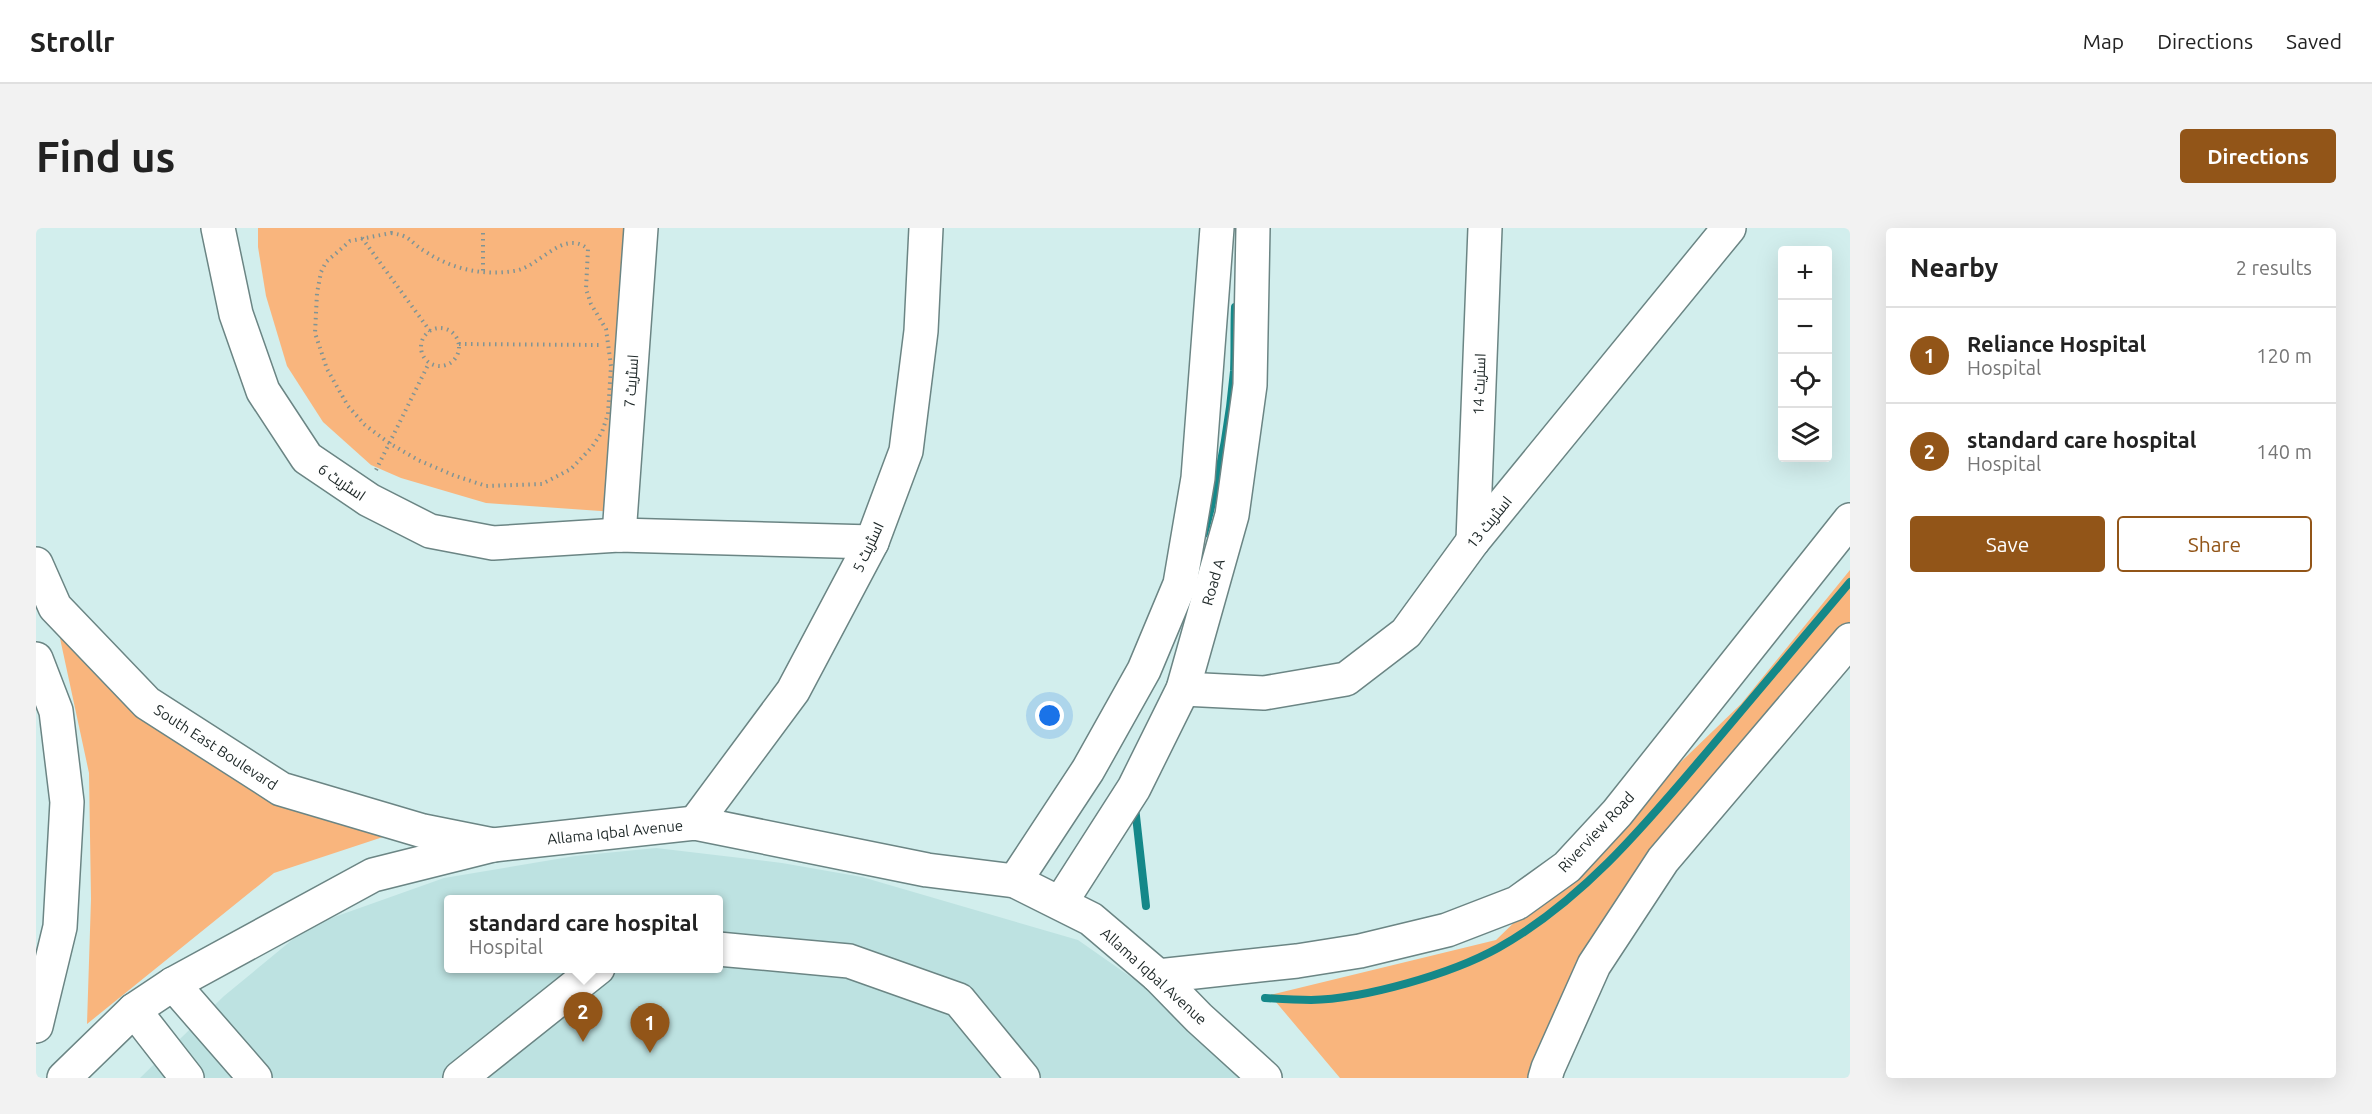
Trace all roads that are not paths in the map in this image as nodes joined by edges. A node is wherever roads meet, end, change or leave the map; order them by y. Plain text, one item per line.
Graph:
1 (218, 228) edge
2 (641, 228) edge
3 (926, 228) edge
4 (1217, 228) edge
5 (1253, 228) edge
6 (1485, 228) edge
7 (1729, 228) edge
8 (1850, 520) edge
9 (620, 535) junction
10 (1473, 541) junction
11 (872, 542) junction
12 (36, 564) edge
13 (1850, 640) edge
14 (36, 659) edge
15 (1183, 689) junction
16 (695, 823) junction
17 (494, 845) junction
18 (1015, 881) junction
19 (62, 898) junction
20 (1061, 902) junction
21 (36, 922) edge
22 (723, 949) edge
23 (593, 973) edge
24 (1158, 975) junction
25 (173, 984) junction
26 (134, 1010) junction
27 (36, 1026) edge
28 (64, 1078) edge
29 (187, 1078) edge
30 (255, 1078) edge
31 (460, 1078) edge
32 (1023, 1078) edge
33 (1265, 1078) edge
34 (1545, 1078) edge

1 - 9 street, اسٹریٹ 6
2 - 9 street, اسٹریٹ 7
3 - 11 street, اسٹریٹ 5
4 - 18 street, Road A
5 - 15 street, Road A
6 - 10 street, اسٹریٹ 14
7 - 10 street, اسٹریٹ 13
8 - 24 street, Riverview Road
9 - 11 street, اسٹریٹ 6
10 - 15 street, اسٹریٹ 13
11 - 16 street, اسٹریٹ 5
12 - 17 street, South East Boulevard
13 - 34 street
14 - 19 street
15 - 20 street, Road A
16 - 17 street, Allama Iqbal Avenue
16 - 18 street, Allama Iqbal Avenue
17 - 25 street, Allama Iqbal Avenue
18 - 20 street, Allama Iqbal Avenue
19 - 21 street
19 - 27 street
20 - 24 street, Allama Iqbal Avenue
22 - 32 street
23 - 31 street
24 - 33 street, Allama Iqbal Avenue
25 - 26 street, Allama Iqbal Avenue
25 - 30 street
26 - 28 street, Allama Iqbal Avenue
26 - 29 street

